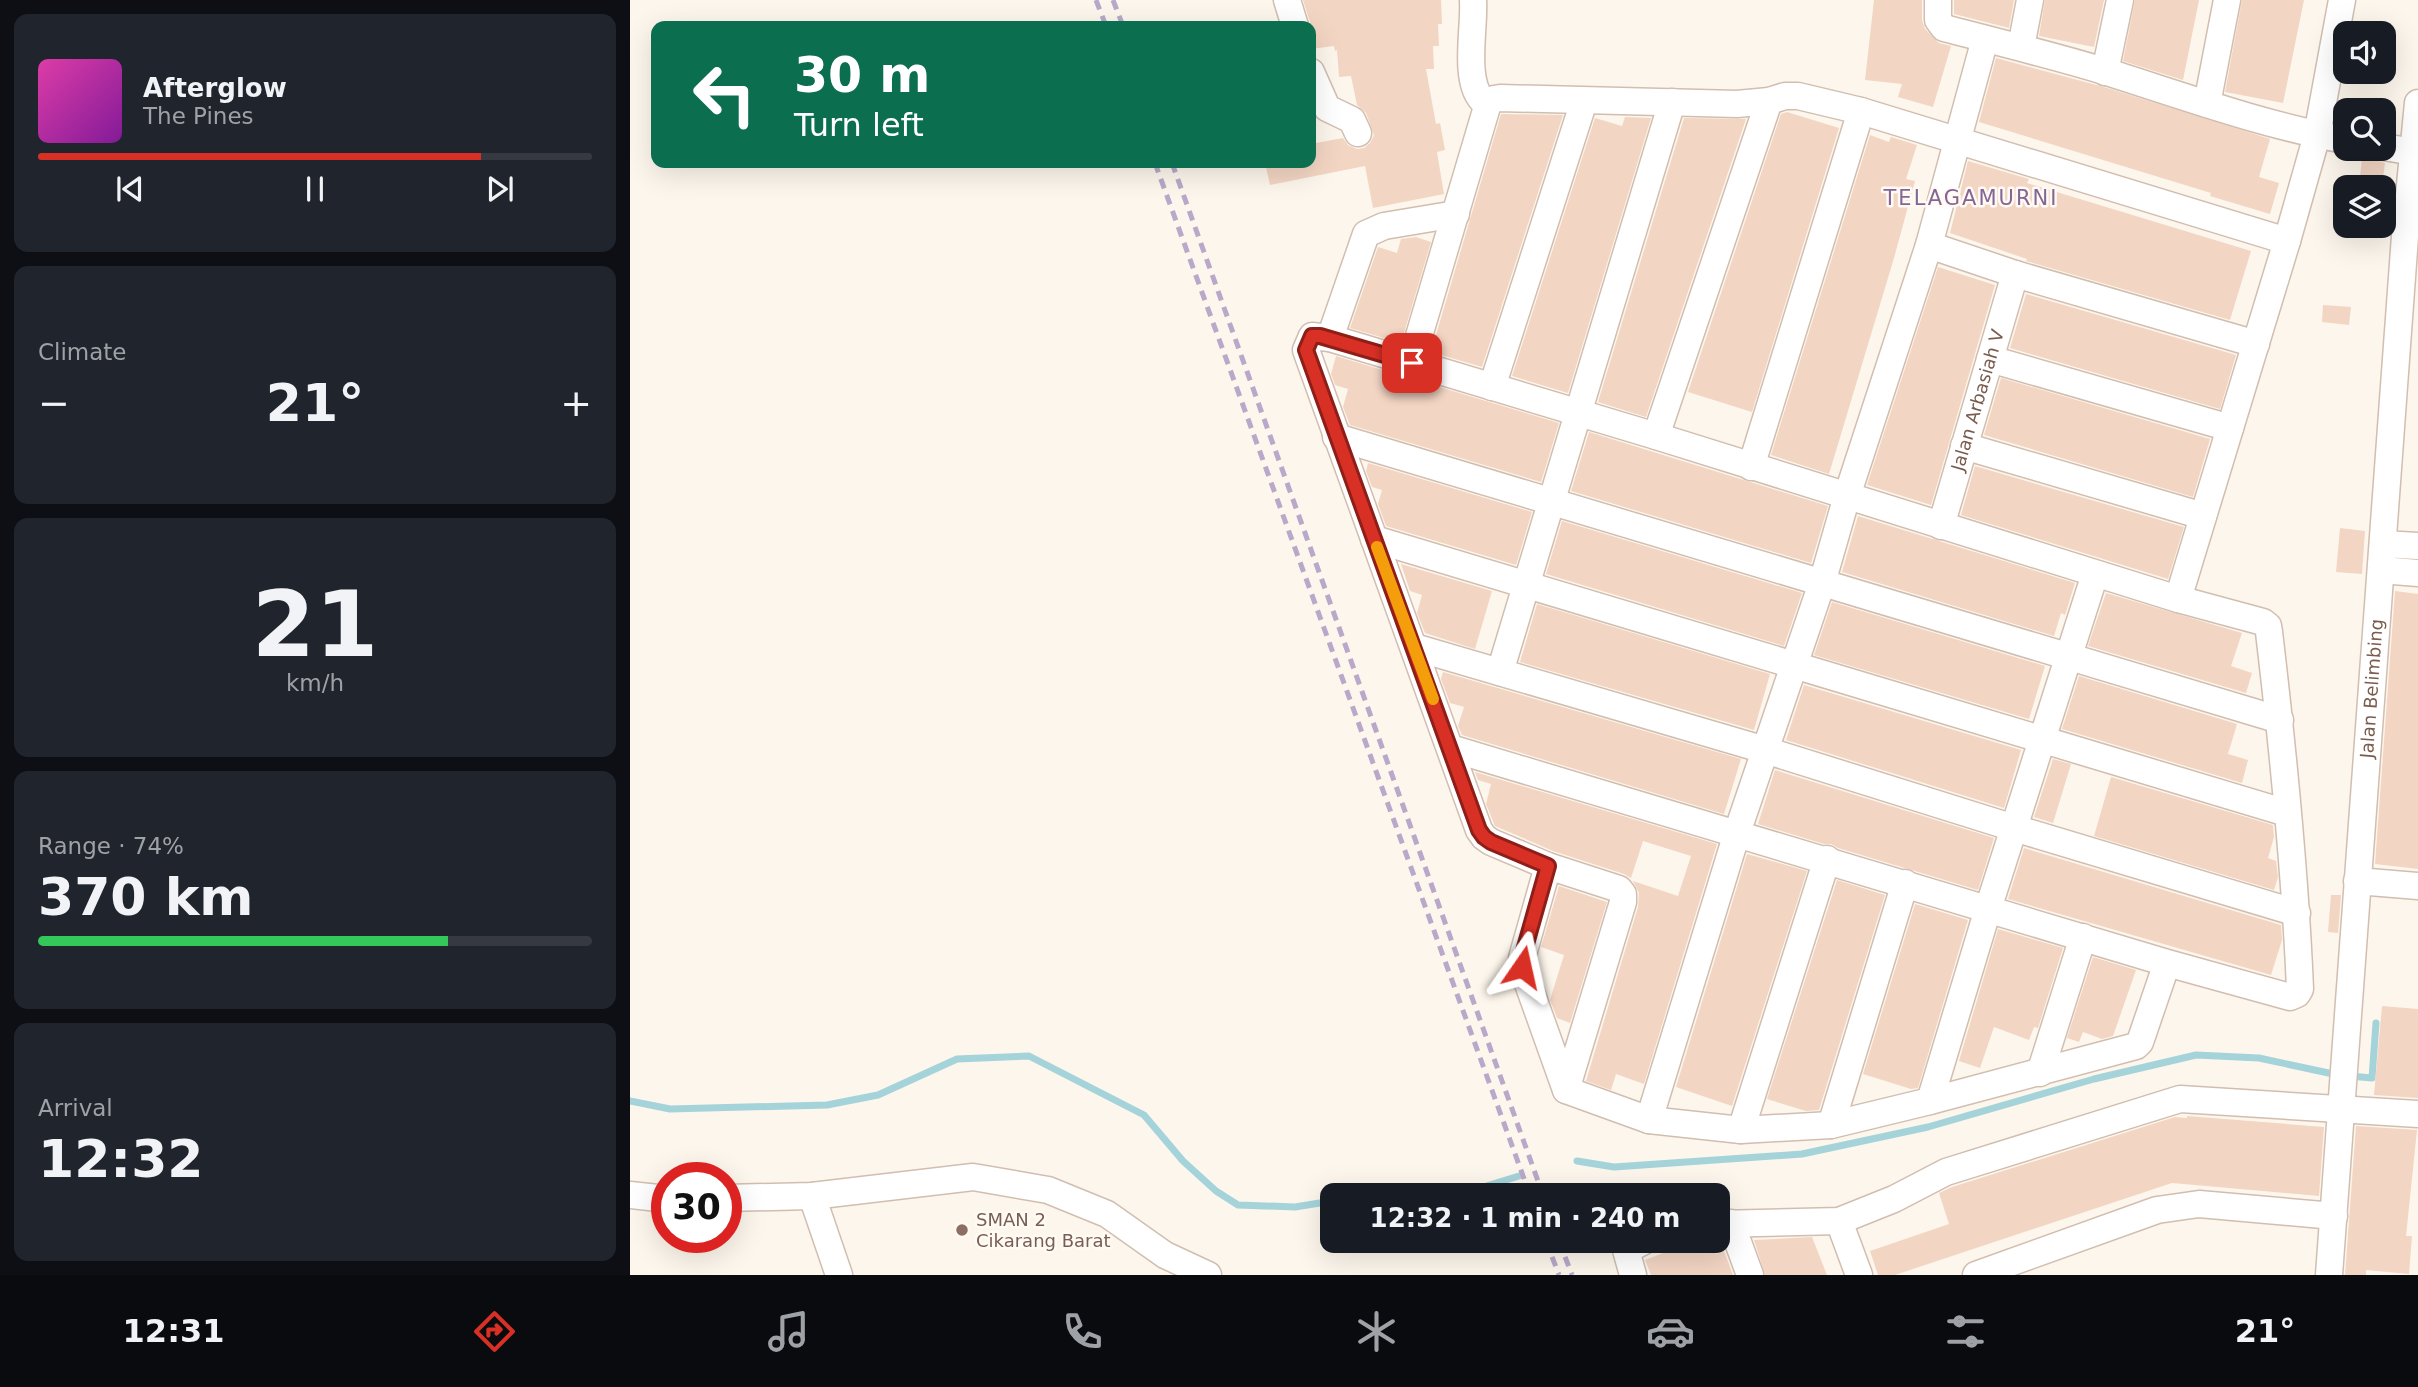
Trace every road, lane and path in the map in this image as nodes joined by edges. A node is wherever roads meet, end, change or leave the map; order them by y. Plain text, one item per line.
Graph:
1 (1287, 0) edge
2 (1473, 0) edge
3 (1938, 0) edge
4 (2030, 0) edge
5 (2120, 0) edge
6 (2227, 0) edge
7 (2342, 0) edge
8 (1293, 21) edge
9 (1985, 39) junction
10 (2021, 47) junction
11 (2105, 72) junction
12 (1316, 84) edge
13 (1489, 100) junction
14 (1584, 101) junction
15 (1769, 101) junction
16 (1672, 102) junction
17 (2418, 103) edge
18 (2207, 104) junction
19 (1861, 111) junction
20 (1358, 133) dead end
21 (2317, 135) junction
22 (2333, 138) edge
23 (1959, 140) junction
24 (2396, 149) edge
25 (2413, 152) junction
26 (1456, 214) junction
27 (2412, 236) edge
28 (2287, 241) junction
29 (1928, 245) junction
30 (2015, 274) junction
31 (1330, 338) junction
32 (2256, 344) junction
33 (1990, 359) junction
34 (1412, 363) junction
35 (1492, 387) junction
36 (1577, 413) junction
37 (2230, 428) junction
38 (1656, 436) junction
39 (1336, 437) junction
40 (1964, 446) junction
41 (1752, 467) junction
42 (1847, 496) junction
43 (1551, 501) junction
44 (2203, 516) junction
45 (1941, 526) junction
46 (1374, 539) junction
47 (2383, 544) junction
48 (2418, 546) edge
49 (2381, 570) junction
50 (2418, 573) edge
51 (2095, 574) junction
52 (1822, 583) junction
53 (1527, 584) junction
54 (2178, 599) junction
55 (1414, 647) junction
56 (2069, 657) junction
57 (1794, 665) junction
58 (1500, 672) junction
59 (2280, 720) junction
60 (2042, 739) junction
61 (1450, 748) junction
62 (1765, 750) junction
63 (2287, 813) junction
64 (2014, 828) junction
65 (1737, 833) junction
66 (1826, 859) junction
67 (1548, 866) junction
68 (2357, 881) junction
69 (1905, 883) junction
70 (2418, 886) edge
71 (1988, 909) junction
72 (2297, 913) junction
73 (2083, 937) junction
74 (2167, 962) junction
75 (2040, 1073) junction
76 (1566, 1090) junction
77 (1930, 1101) junction
78 (2341, 1109) junction
79 (2418, 1114) edge
80 (1649, 1120) junction
81 (1831, 1125) junction
82 (1741, 1130) junction
83 (630, 1195) edge
84 (812, 1196) junction
85 (651, 1197) edge
86 (742, 1198) edge
87 (2333, 1216) junction
88 (1839, 1221) junction
89 (1730, 1223) edge
90 (1730, 1235) edge
91 (1627, 1253) edge
92 (839, 1275) edge
93 (1208, 1275) edge
94 (1633, 1275) edge
95 (1751, 1275) edge
96 (1859, 1275) edge
97 (1976, 1275) edge
98 (2329, 1275) edge

1 - 8 street
2 - 13 street
3 - 9 street
4 - 10 street
5 - 11 street
6 - 18 street
7 - 21 street
9 - 10 street
9 - 23 street
10 - 11 street
11 - 18 street
12 - 20 street
13 - 14 street
13 - 26 street
14 - 16 street
14 - 35 street
15 - 16 street
15 - 19 street
15 - 38 street
16 - 36 street
17 - 25 street, Jalan Belimbing
18 - 21 street
19 - 23 street
19 - 41 street
21 - 22 street
21 - 28 street
23 - 28 street
23 - 29 street
24 - 25 street
25 - 27 street, Jalan Belimbing
26 - 31 street
26 - 34 street
27 - 47 street, Jalan Belimbing
28 - 32 street
29 - 30 street
29 - 42 street
30 - 32 street
30 - 33 street, Jalan Arbasiah V
31 - 34 street
31 - 39 street
32 - 37 street
33 - 37 street
33 - 40 street, Jalan Arbasiah V
34 - 35 street
35 - 36 street
36 - 38 street
36 - 43 street
37 - 44 street
38 - 41 street
39 - 43 street
39 - 46 street
40 - 44 street
40 - 45 street, Jalan Arbasiah V
41 - 42 street
42 - 45 street
42 - 52 street
43 - 52 street
43 - 53 street
44 - 54 street
45 - 51 street
46 - 53 street
46 - 55 street
47 - 48 street
47 - 49 street, Jalan Belimbing
49 - 50 street
49 - 68 street, Jalan Belimbing
51 - 54 street
51 - 56 street
52 - 56 street
52 - 57 street
53 - 57 street
53 - 58 street
54 - 59 street
55 - 58 street
55 - 61 street
56 - 59 street
56 - 60 street
57 - 60 street
57 - 62 street
58 - 62 street
59 - 63 street
60 - 63 street
60 - 64 street
61 - 65 street
61 - 67 street
62 - 64 street
62 - 65 street
63 - 72 street
64 - 71 street
64 - 72 street
65 - 66 street
65 - 80 street
66 - 69 street
66 - 82 street
67 - 76 street
67 - 76 street
68 - 70 street
68 - 78 street, Jalan Belimbing
69 - 71 street
69 - 81 street
71 - 73 street
71 - 77 street
72 - 74 street
73 - 74 street
73 - 75 street
74 - 75 street
75 - 77 street
76 - 80 street
77 - 81 street
78 - 79 street
78 - 87 street, Jalan Belimbing
78 - 88 street
80 - 82 street
81 - 82 street
83 - 85 street
84 - 86 street
84 - 92 street
84 - 93 street
87 - 97 street
87 - 98 street, Jalan Belimbing
88 - 89 street
88 - 96 street
90 - 95 street
91 - 94 street

